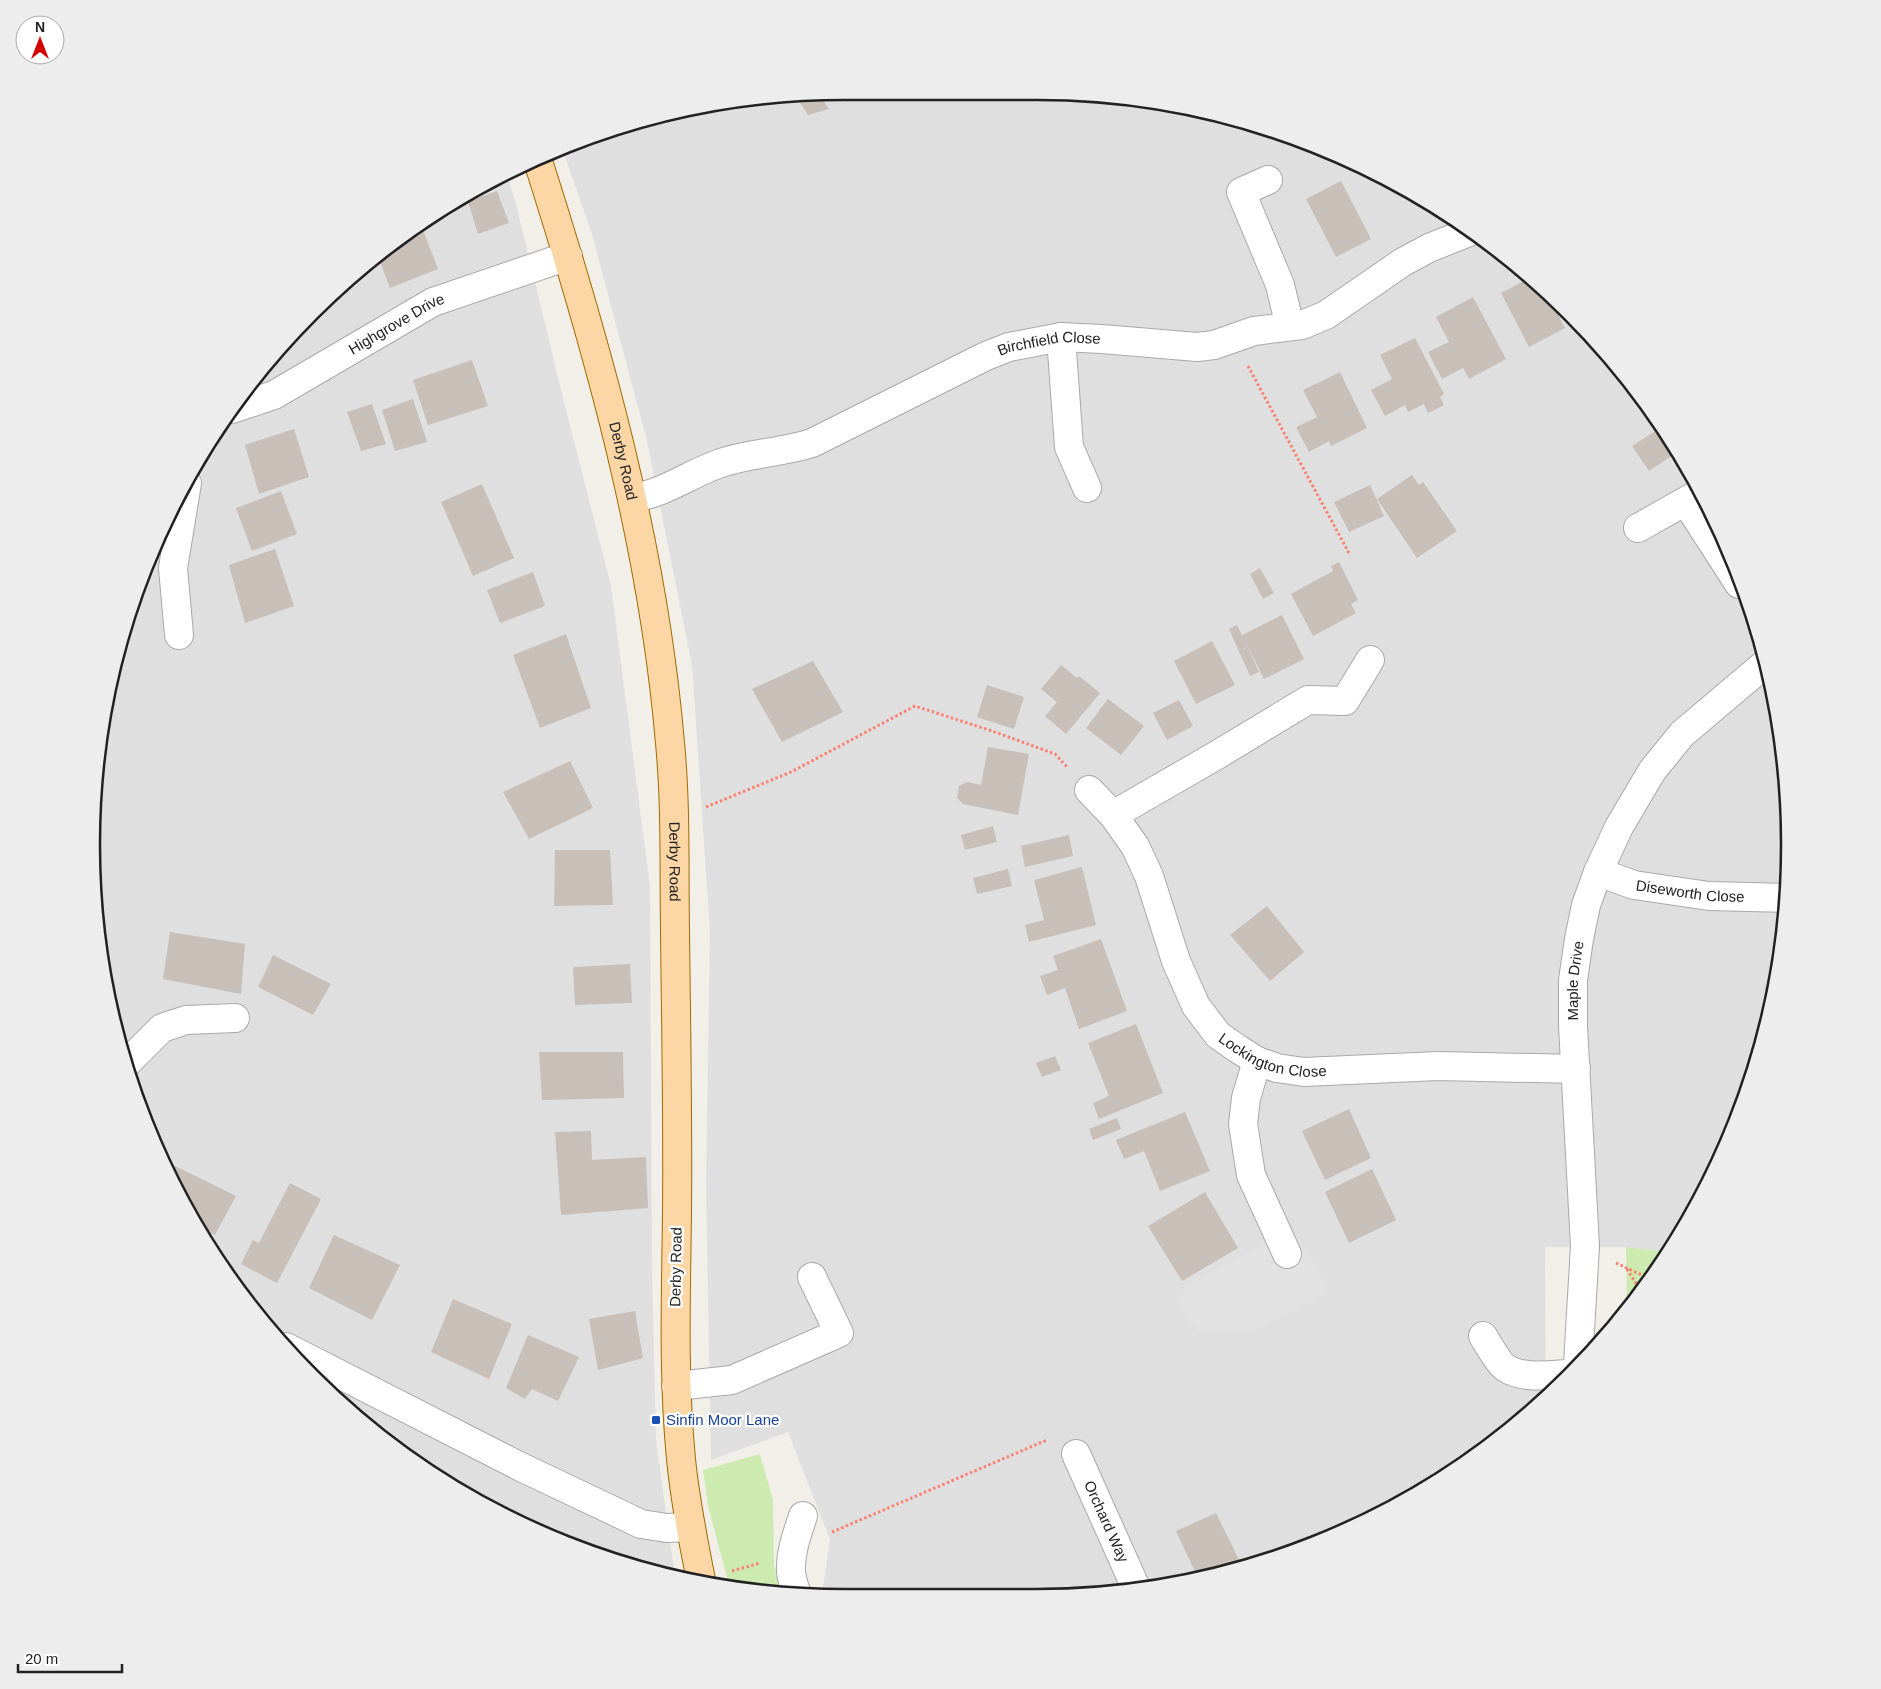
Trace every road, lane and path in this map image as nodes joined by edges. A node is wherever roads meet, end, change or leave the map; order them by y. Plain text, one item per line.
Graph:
1 (540, 166) edge
2 (1268, 180) dead end
3 (1463, 234) edge
4 (568, 256) junction
5 (1290, 326) junction
6 (1061, 337) junction
7 (1233, 339) junction
8 (243, 406) edge
9 (1087, 488) dead end
10 (1693, 497) edge
11 (632, 498) junction
12 (183, 504) edge
13 (1638, 528) dead end
14 (1712, 533) edge
15 (1350, 555) dead end
16 (179, 635) dead end
17 (1370, 660) dead end
18 (1760, 667) edge
19 (1089, 790) joint
20 (673, 810) junction
21 (1113, 815) junction
22 (1598, 872) junction
23 (1779, 898) edge
24 (235, 1018) dead end
25 (132, 1058) edge
26 (1257, 1061) junction
27 (1576, 1069) junction
28 (1287, 1254) dead end
29 (1627, 1268) dead end
30 (812, 1277) dead end
31 (1637, 1285) edge
32 (1484, 1336) dead end
33 (1579, 1354) edge
34 (306, 1358) edge
35 (1559, 1374) edge
36 (676, 1386) junction
37 (1076, 1454) joint
38 (803, 1516) dead end
39 (690, 1527) junction
40 (792, 1553) junction
41 (699, 1575) edge
42 (711, 1577) edge
43 (1134, 1583) edge
44 (794, 1587) edge

1 - 4 main road, Derby Road
2 - 5 street
3 - 5 street, Birchfield Close
4 - 8 street, Highgrove Drive
4 - 11 main road, Derby Road
5 - 7 street, Birchfield Close
6 - 7 street, Birchfield Close
6 - 9 street
6 - 11 street, Birchfield Close
7 - 15 path
10 - 13 street
10 - 14 street
11 - 20 main road, Derby Road
12 - 16 street
17 - 21 street
18 - 22 street, Maple Drive
19 - 20 path
19 - 21 street, Lockington Close
20 - 36 main road, Derby Road
21 - 26 street, Lockington Close
22 - 23 street, Diseworth Close
22 - 27 street, Maple Drive
24 - 25 street
26 - 27 street, Lockington Close
26 - 28 street
27 - 33 street, Maple Drive
29 - 31 path
30 - 36 street
32 - 35 street
34 - 39 street
36 - 39 main road, Derby Road
37 - 40 path
37 - 43 street, Orchard Way
38 - 40 street
39 - 41 main road, Derby Road
40 - 42 path
40 - 44 street

